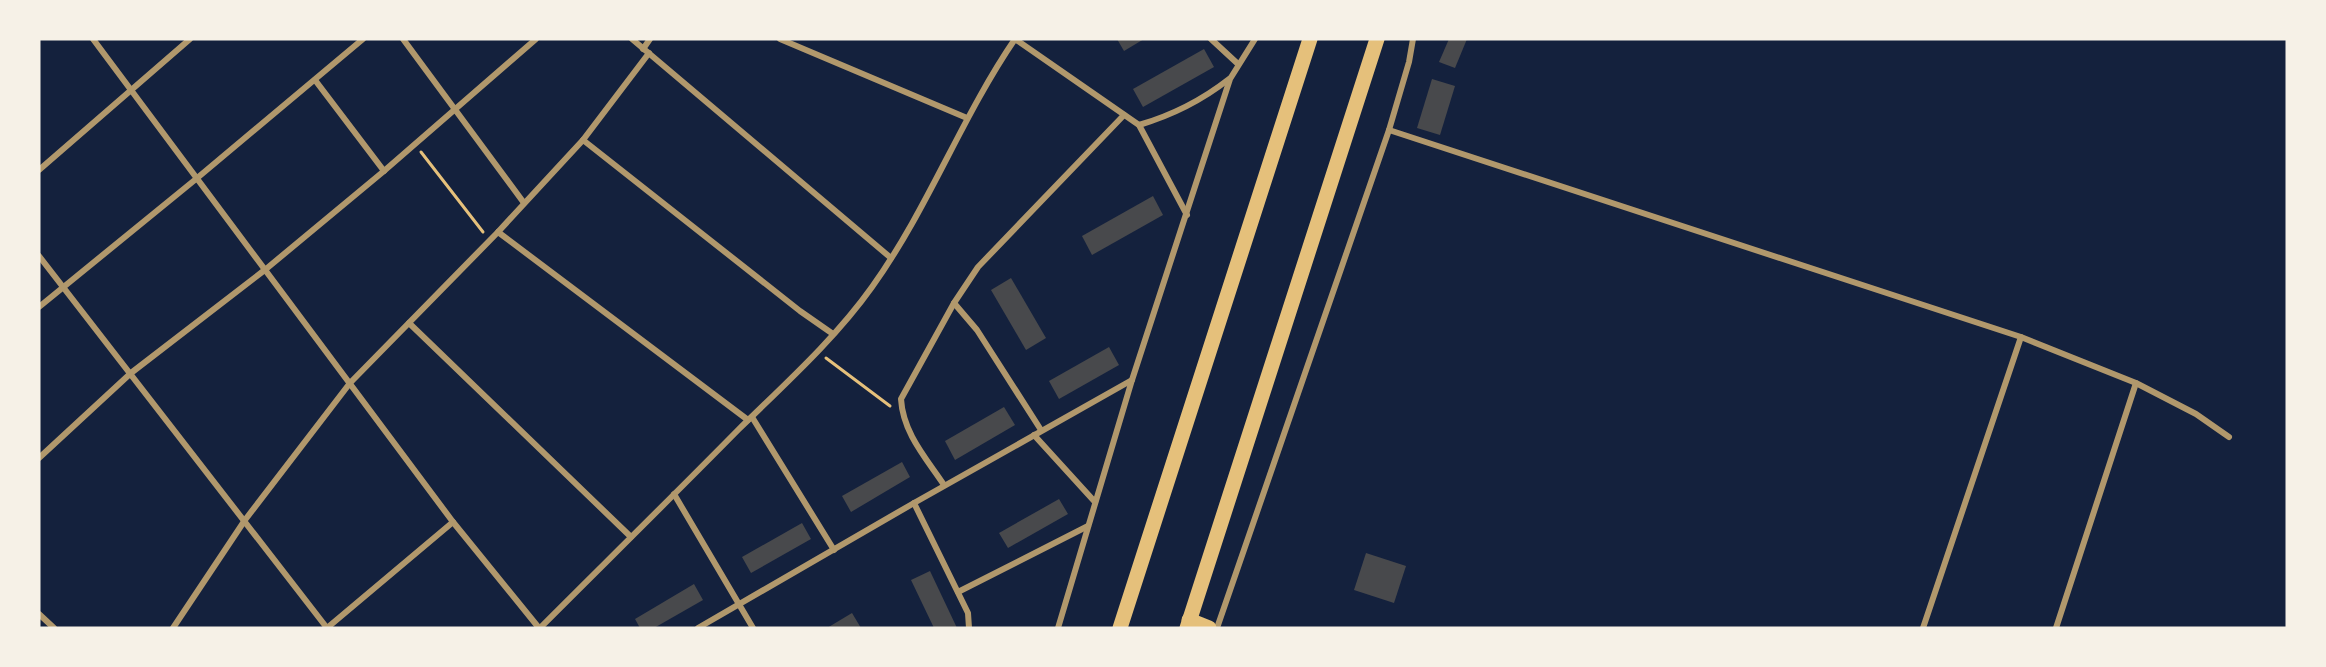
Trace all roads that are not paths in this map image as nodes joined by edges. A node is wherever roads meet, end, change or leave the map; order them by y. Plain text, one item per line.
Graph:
1 (93, 39) edge
2 (190, 39) edge
3 (363, 39) edge
4 (403, 39) edge
5 (536, 39) edge
6 (632, 39) edge
7 (650, 39) edge
8 (780, 39) edge
9 (1015, 39) edge
10 (1211, 39) edge
11 (1255, 39) edge
12 (1310, 39) edge
13 (1377, 39) edge
14 (1413, 39) edge
15 (646, 51) junction
16 (1238, 64) junction
17 (1230, 79) junction
18 (315, 80) junction
19 (130, 89) junction
20 (454, 109) junction
21 (1124, 115) junction
22 (967, 118) junction
23 (1139, 125) junction
24 (1389, 130) junction
25 (583, 140) junction
26 (39, 170) edge
27 (384, 171) junction
28 (196, 179) junction
29 (524, 203) junction
30 (1186, 215) junction
31 (498, 232) junction
32 (39, 256) edge
33 (891, 258) junction
34 (266, 269) junction
35 (62, 288) junction
36 (954, 303) junction
37 (39, 307) edge
38 (409, 323) junction
39 (833, 334) junction
40 (2021, 337) junction
41 (131, 373) junction
42 (1132, 380) junction
43 (350, 383) junction
44 (2136, 383) junction
45 (750, 419) junction
46 (1041, 430) junction
47 (1034, 435) junction
48 (2229, 437) dead end
49 (39, 458) edge
50 (944, 485) junction
51 (674, 494) junction
52 (1095, 502) junction
53 (914, 503) junction
54 (245, 520) junction
55 (453, 522) junction
56 (1088, 526) junction
57 (631, 537) junction
58 (834, 550) junction
59 (958, 592) junction
60 (739, 605) junction
61 (39, 614) edge
62 (1188, 624) edge
63 (54, 628) edge
64 (173, 628) edge
65 (327, 628) edge
66 (539, 628) edge
67 (698, 628) edge
68 (753, 628) edge
69 (969, 628) edge
70 (1058, 628) edge
71 (1120, 628) edge
72 (1209, 628) edge
73 (1217, 628) edge
74 (1923, 628) edge
75 (2056, 628) edge

1 - 19 street
2 - 19 street
3 - 18 street
4 - 20 street
5 - 20 street
6 - 15 street
7 - 15 street
8 - 22 street
9 - 21 street
9 - 22 street
10 - 16 street
11 - 16 street
12 - 71 main road
13 - 62 main road
14 - 24 street
15 - 25 street
15 - 33 street
16 - 17 street
17 - 23 street
17 - 30 street
18 - 27 street
18 - 28 street
19 - 26 street
19 - 28 street
20 - 27 street
20 - 29 street
21 - 23 street
21 - 36 street
22 - 33 street
23 - 30 street
24 - 40 street
24 - 73 street
25 - 29 street
25 - 39 street
27 - 34 street
28 - 34 street
28 - 35 street
29 - 31 street
30 - 42 street
31 - 38 street
31 - 45 street
32 - 35 street
33 - 39 street
34 - 41 street
34 - 43 street
35 - 37 street
35 - 41 street
36 - 46 street
36 - 50 street
38 - 43 street
38 - 57 street
39 - 45 street
40 - 44 street
40 - 74 street
41 - 49 street
41 - 54 street
42 - 46 street
42 - 52 street
43 - 54 street
43 - 55 street
44 - 48 street
44 - 75 street
45 - 51 street
45 - 58 street
46 - 47 street
47 - 50 street
47 - 52 street
50 - 53 street
51 - 57 street
51 - 60 street
52 - 56 street
53 - 58 street
53 - 59 street
54 - 64 street
54 - 65 street
55 - 65 street
55 - 66 street
56 - 59 street
56 - 70 street
57 - 66 street
58 - 60 street
59 - 69 street
60 - 67 street
60 - 68 street
61 - 63 street
62 - 72 main road

